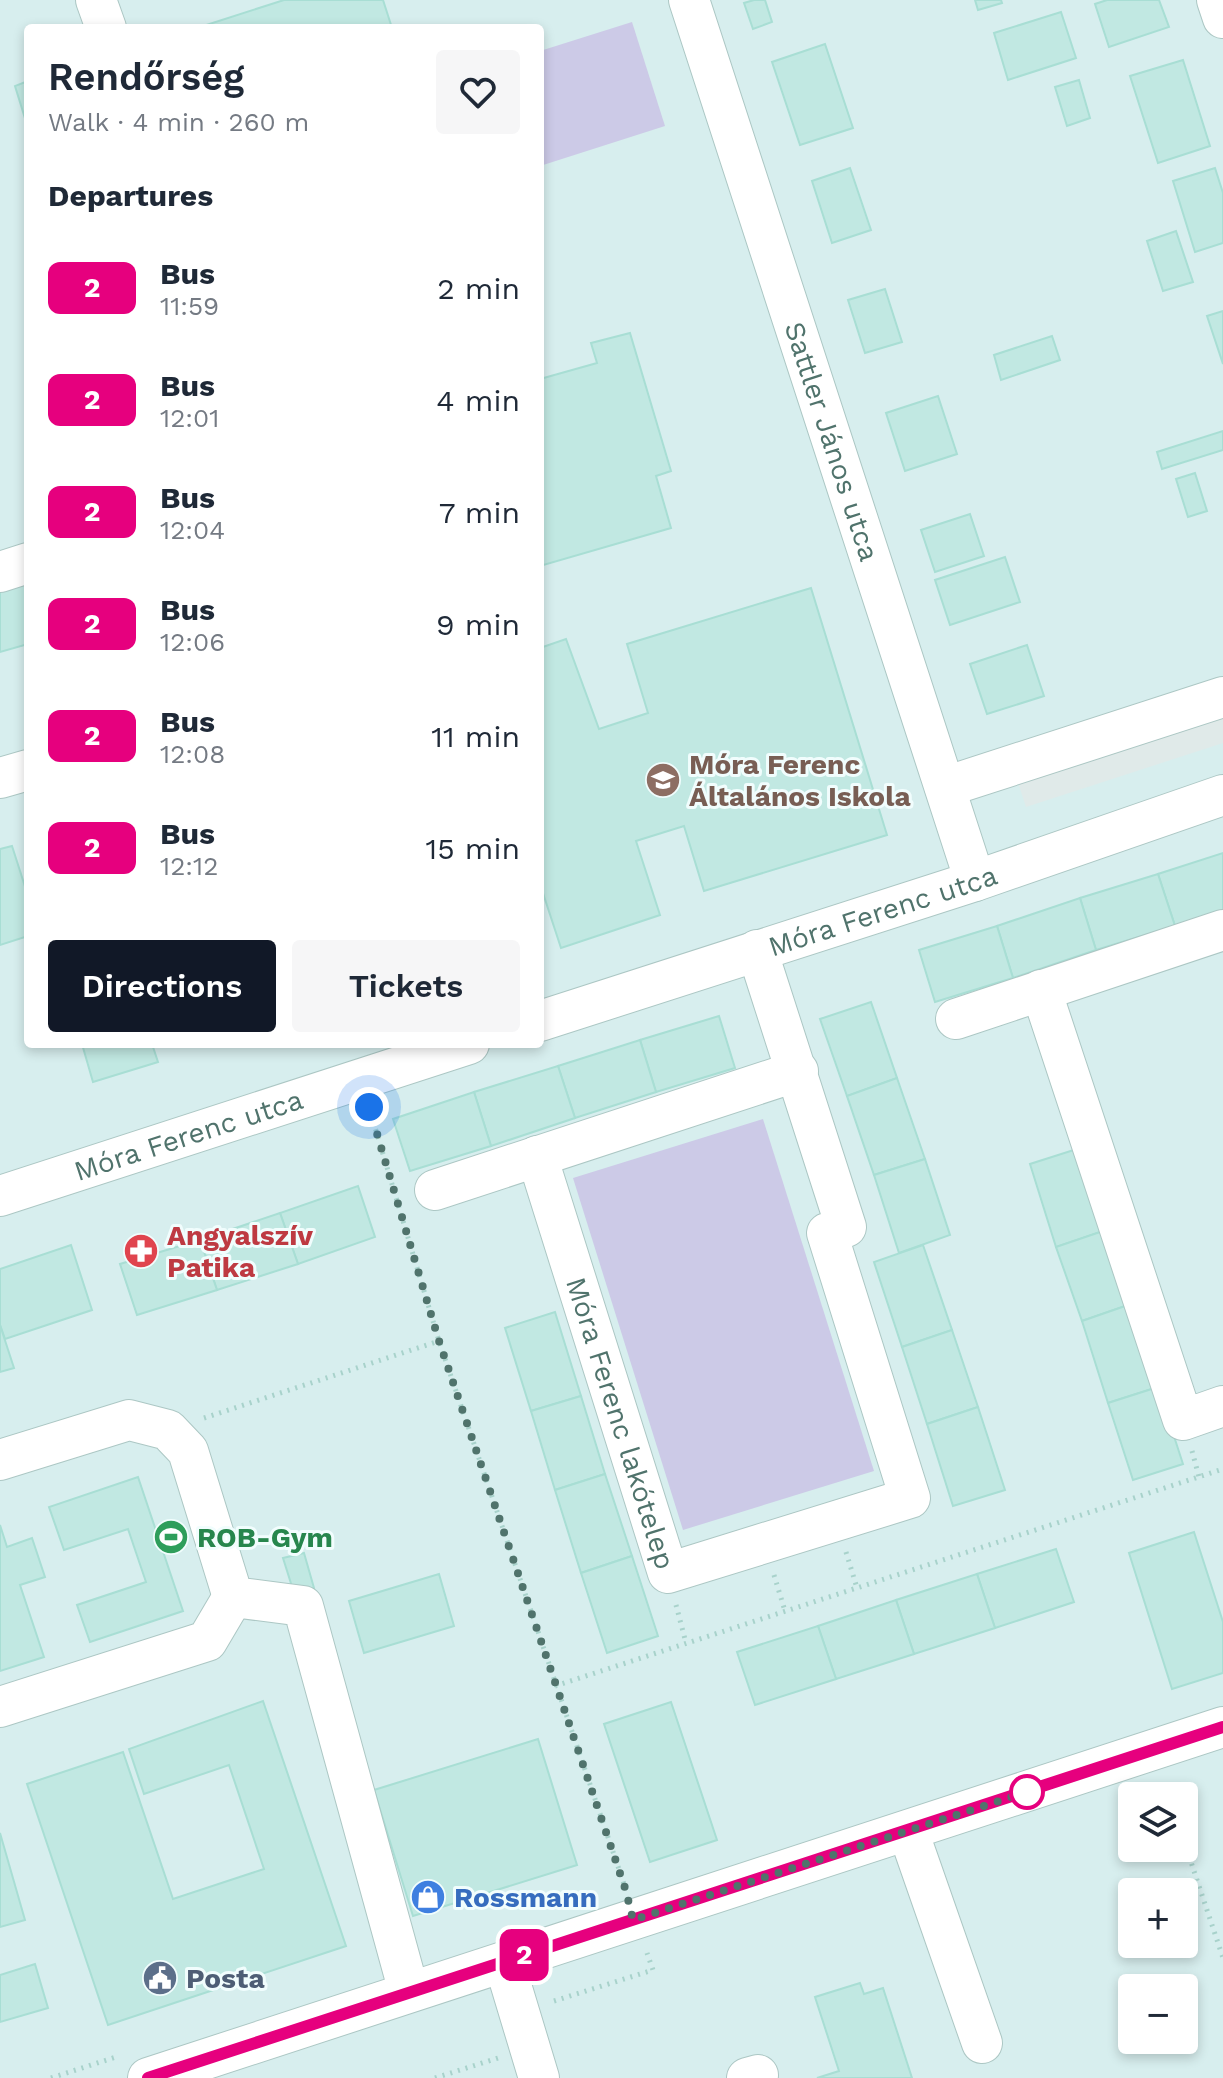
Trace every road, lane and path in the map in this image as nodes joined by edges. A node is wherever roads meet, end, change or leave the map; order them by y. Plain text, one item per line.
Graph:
1 (96, 0) edge
2 (689, 0) edge
3 (1217, 0) edge
4 (1223, 18) edge
5 (105, 24) edge
6 (24, 564) edge
7 (0, 572) edge
8 (1223, 697) edge
9 (24, 771) edge
10 (0, 778) edge
11 (945, 787) junction
12 (1223, 795) edge
13 (975, 881) junction
14 (1223, 930) edge
15 (757, 950) junction
16 (1041, 990) junction
17 (956, 1019) dead end
18 (544, 1020) edge
19 (447, 1048) edge
20 (798, 1071) junction
21 (360, 1078) junction
22 (537, 1156) junction
23 (435, 1190) dead end
24 (0, 1196) edge
25 (439, 1341) junction
26 (1223, 1406) edge
27 (168, 1430) junction
28 (0, 1460) edge
29 (1223, 1469) edge
30 (233, 1597) junction
31 (555, 1686) junction
32 (0, 1707) edge
33 (1223, 1727) edge
34 (908, 1831) junction
35 (1191, 1862) edge
36 (633, 1920) junction
37 (1222, 1955) edge
38 (504, 1962) junction
39 (409, 1992) junction
40 (982, 2043) dead end
41 (529, 2046) edge
42 (148, 2078) edge
43 (435, 2078) edge

1 - 5 street
2 - 11 street, Sattler János utca
3 - 4 street
6 - 7 street
8 - 11 street
9 - 10 street
11 - 13 street, Sattler János utca
12 - 13 street, Móra Ferenc utca
13 - 15 street, Móra Ferenc utca
14 - 16 street
15 - 18 street, Móra Ferenc utca
15 - 20 street, Móra Ferenc lakótelep
16 - 17 street
16 - 26 street
19 - 21 street, Móra Ferenc utca
20 - 22 street
20 - 22 street, Móra Ferenc lakótelep
21 - 24 street, Móra Ferenc utca
21 - 25 path
22 - 23 street
25 - 27 path
25 - 31 path
27 - 28 street
27 - 30 street
29 - 31 path
30 - 32 street
30 - 39 street
31 - 36 path
33 - 34 street
34 - 36 street
34 - 40 street
35 - 37 path
36 - 38 street
36 - 41 path
38 - 39 street
38 - 41 street
39 - 42 street
41 - 43 path

